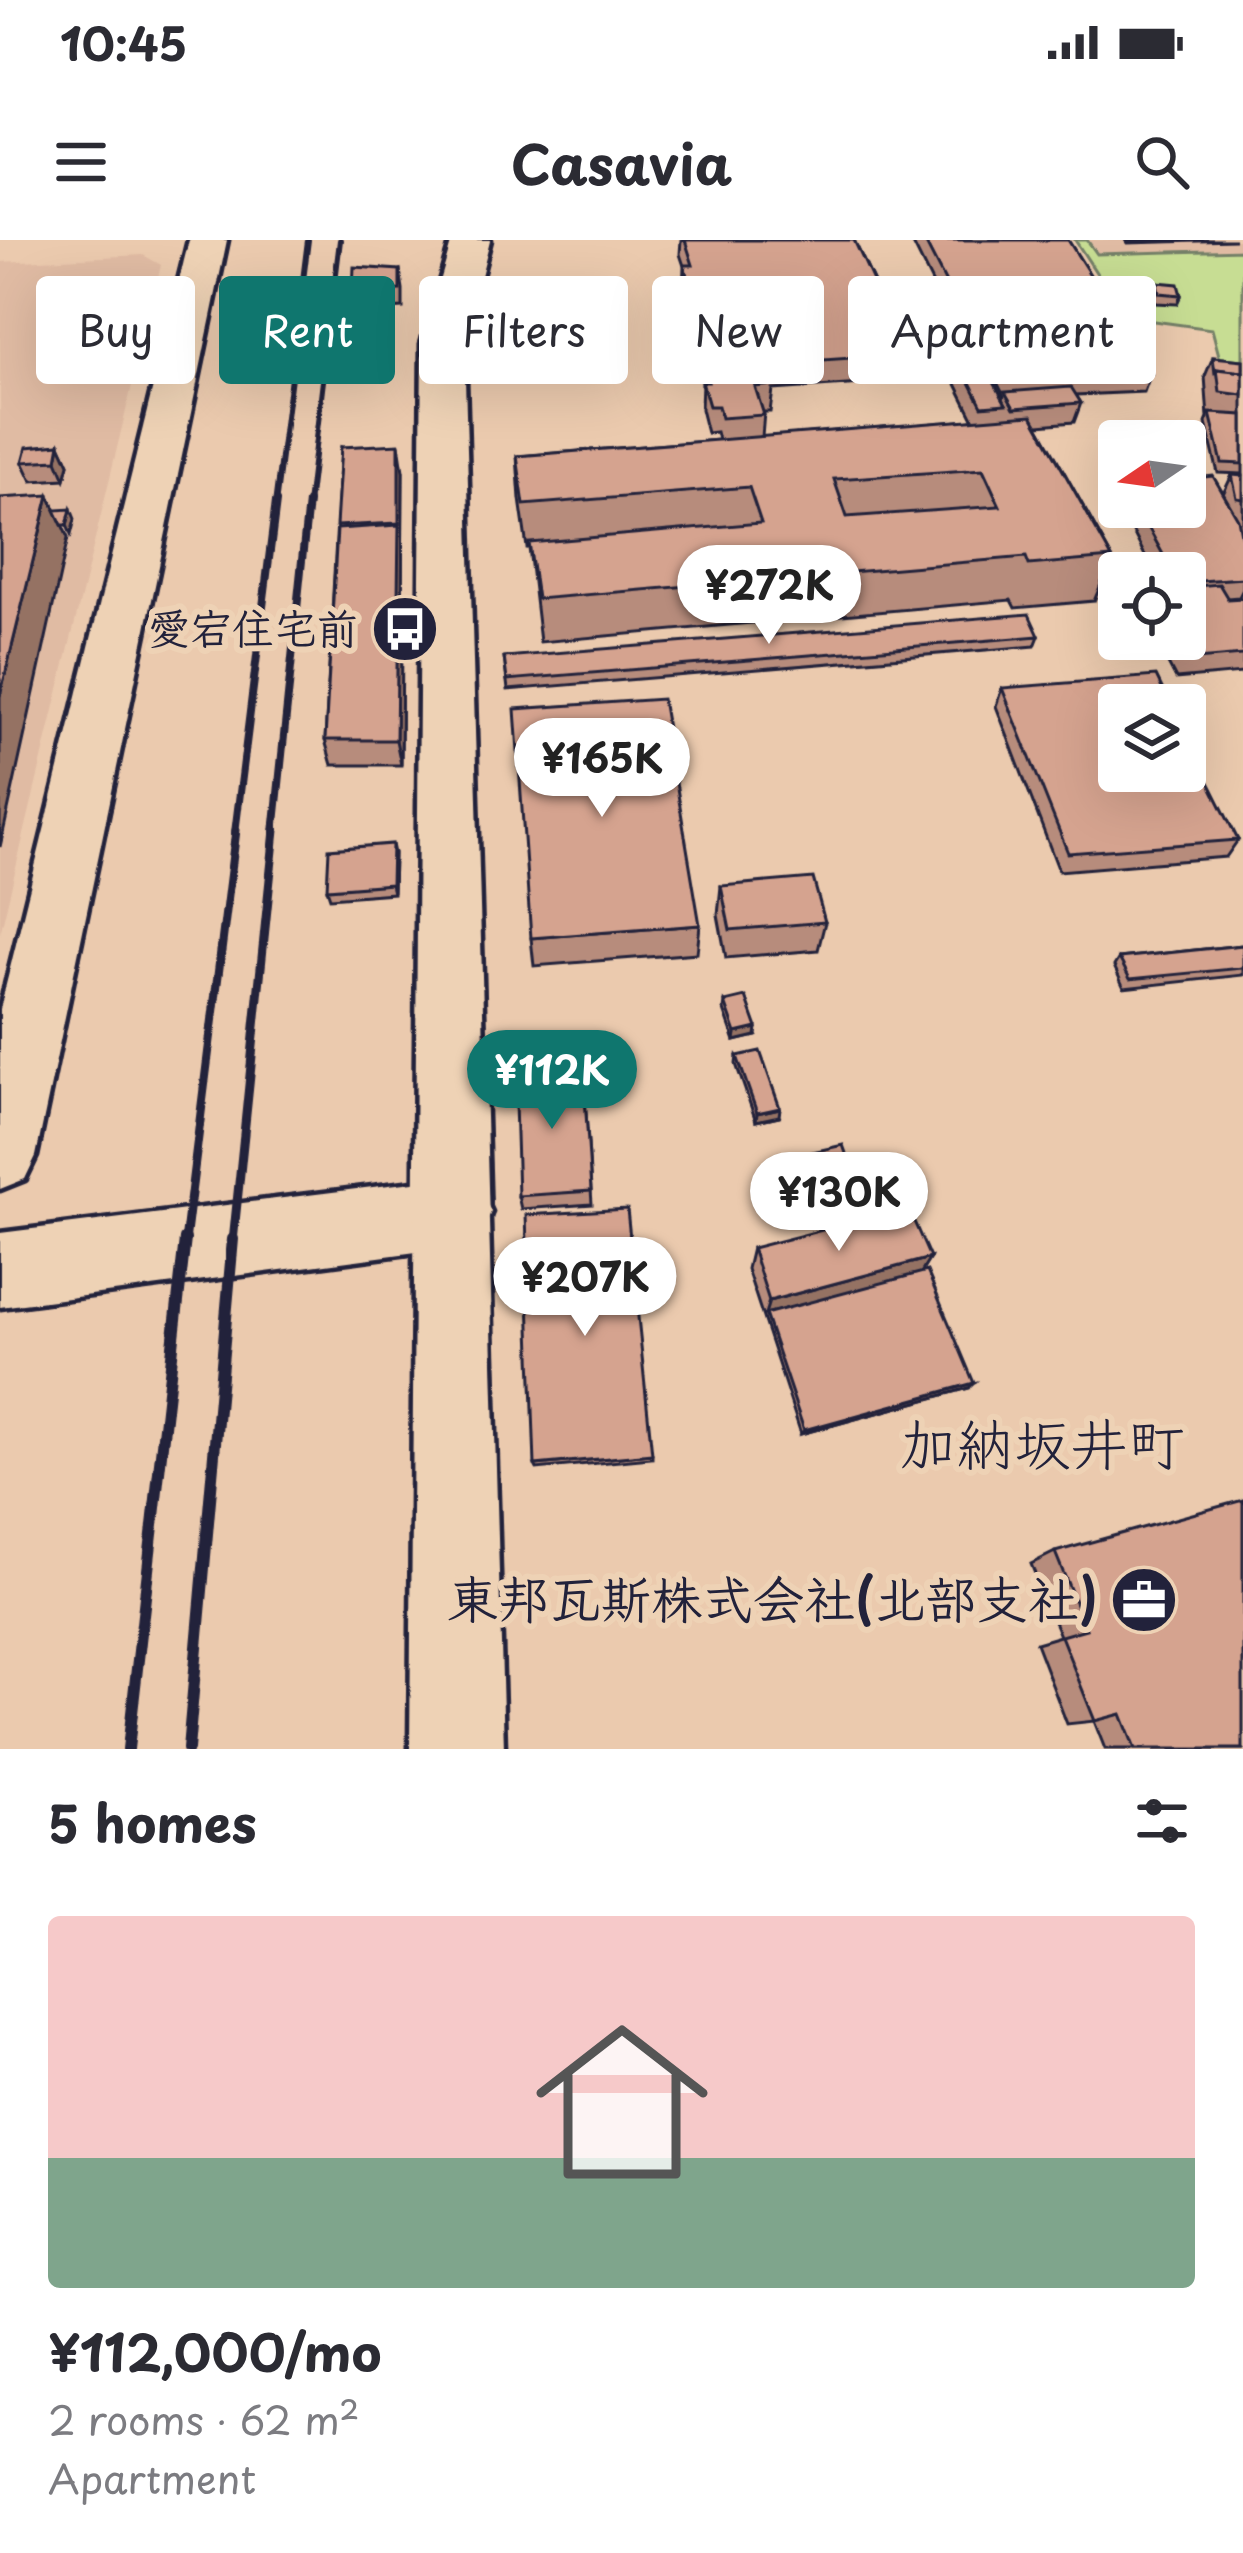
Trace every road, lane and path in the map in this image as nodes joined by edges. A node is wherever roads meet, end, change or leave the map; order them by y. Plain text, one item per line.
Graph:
1 (208, 240) edge
2 (471, 240) edge
3 (0, 1156) edge
4 (454, 1212) junction
5 (0, 1270) edge
6 (458, 1749) edge

1 - 3 street
2 - 4 street
4 - 5 street
4 - 6 street

